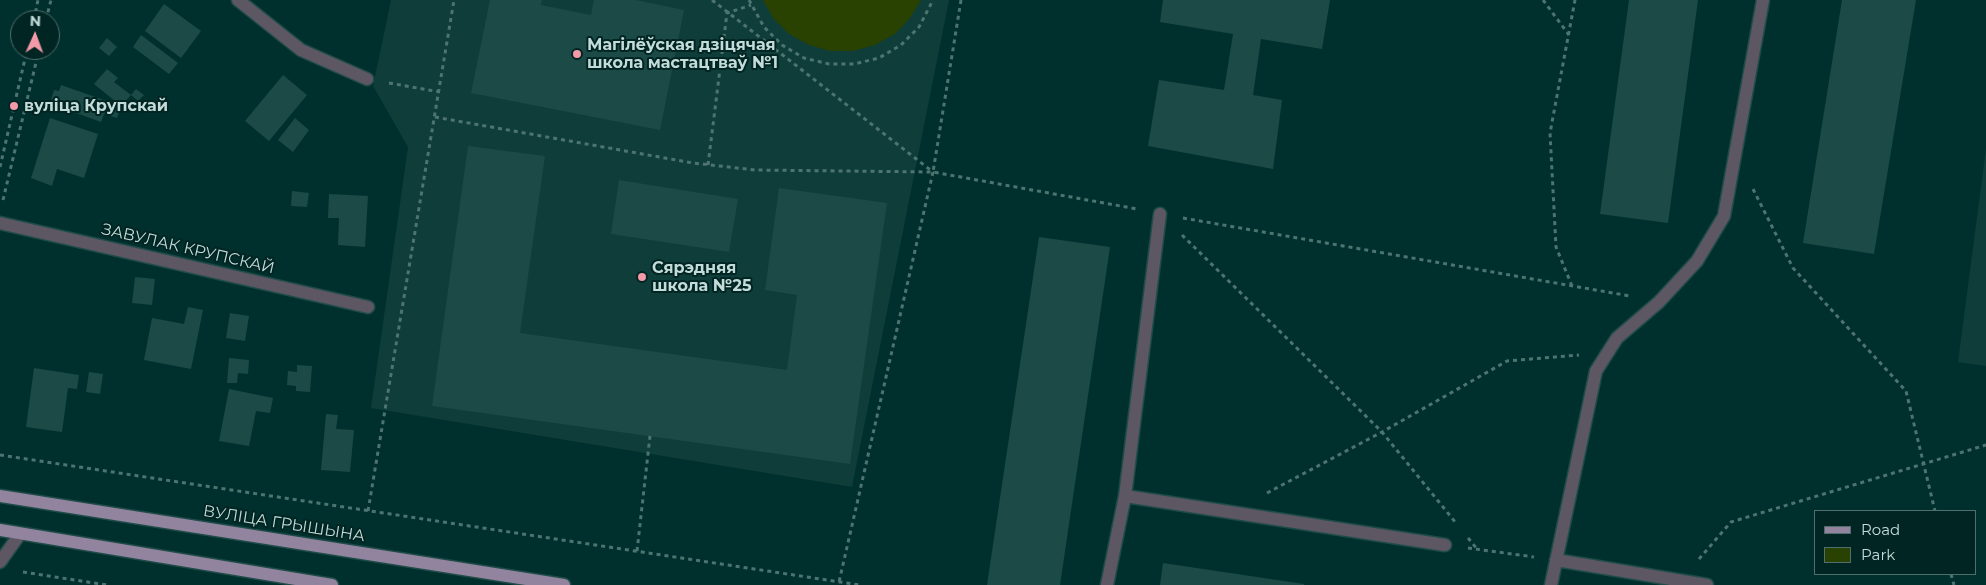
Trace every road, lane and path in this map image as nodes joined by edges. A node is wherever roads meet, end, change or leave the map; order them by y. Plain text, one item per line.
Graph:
1 (238, 0) edge
2 (454, 0) edge
3 (712, 0) edge
4 (749, 0) edge
5 (933, 0) edge
6 (961, 0) edge
7 (1543, 0) edge
8 (1575, 0) edge
9 (1763, 0) edge
10 (751, 5) junction
11 (727, 14) junction
12 (1568, 35) junction
13 (25, 60) edge
14 (37, 60) edge
15 (367, 79) joint
16 (440, 92) junction
17 (435, 117) junction
18 (708, 165) junction
19 (0, 167) edge
20 (933, 172) junction
21 (1753, 188) dead end
22 (2, 204) dead end
23 (1160, 214) junction
24 (0, 223) edge
25 (1572, 286) junction
26 (1659, 302) junction
27 (368, 307) dead end
28 (1608, 353) junction
29 (1382, 432) junction
30 (650, 436) dead end
31 (1986, 445) edge
32 (0, 455) edge
33 (1923, 463) junction
34 (0, 496) edge
35 (1125, 496) junction
36 (1935, 510) edge
37 (368, 511) junction
38 (1231, 512) junction
39 (1460, 528) dead end
40 (0, 530) edge
41 (20, 534) junction
42 (1466, 535) dead end
43 (1445, 545) joint
44 (1478, 550) junction
45 (637, 551) junction
46 (1556, 560) junction
47 (0, 562) edge
48 (20, 571) dead end
49 (1681, 581) junction
50 (839, 582) junction
51 (107, 585) edge
52 (332, 585) edge
53 (564, 585) edge
54 (860, 585) edge
55 (1107, 585) edge
56 (1551, 585) edge
57 (1707, 585) edge

1 - 15 street
2 - 16 path
3 - 11 path
4 - 10 path
5 - 10 path
6 - 20 path
7 - 12 path
8 - 12 path
9 - 26 street
10 - 11 path
11 - 18 path
11 - 20 path
12 - 25 path
13 - 19 path
14 - 22 path
15 - 16 path
16 - 17 path
17 - 18 path
17 - 37 path
18 - 20 path
20 - 23 path
20 - 50 path
21 - 33 path
23 - 25 path
23 - 29 path
23 - 35 street
24 - 27 street, ЗАВУЛАК КРУПСКАЙ
25 - 26 path
26 - 28 street
28 - 29 path
28 - 46 street
29 - 38 path
29 - 39 path
30 - 45 path
31 - 33 path
32 - 37 path
33 - 36 path
33 - 49 path
34 - 53 main road, ВУЛІЦА ГРЫШЫНА
35 - 38 street
35 - 55 street
37 - 45 path
38 - 43 street
40 - 41 main road
41 - 47 street
41 - 52 main road
42 - 44 path
43 - 44 path
44 - 46 path
45 - 50 path
46 - 49 street
46 - 56 street
48 - 51 path
49 - 57 street
50 - 54 path

